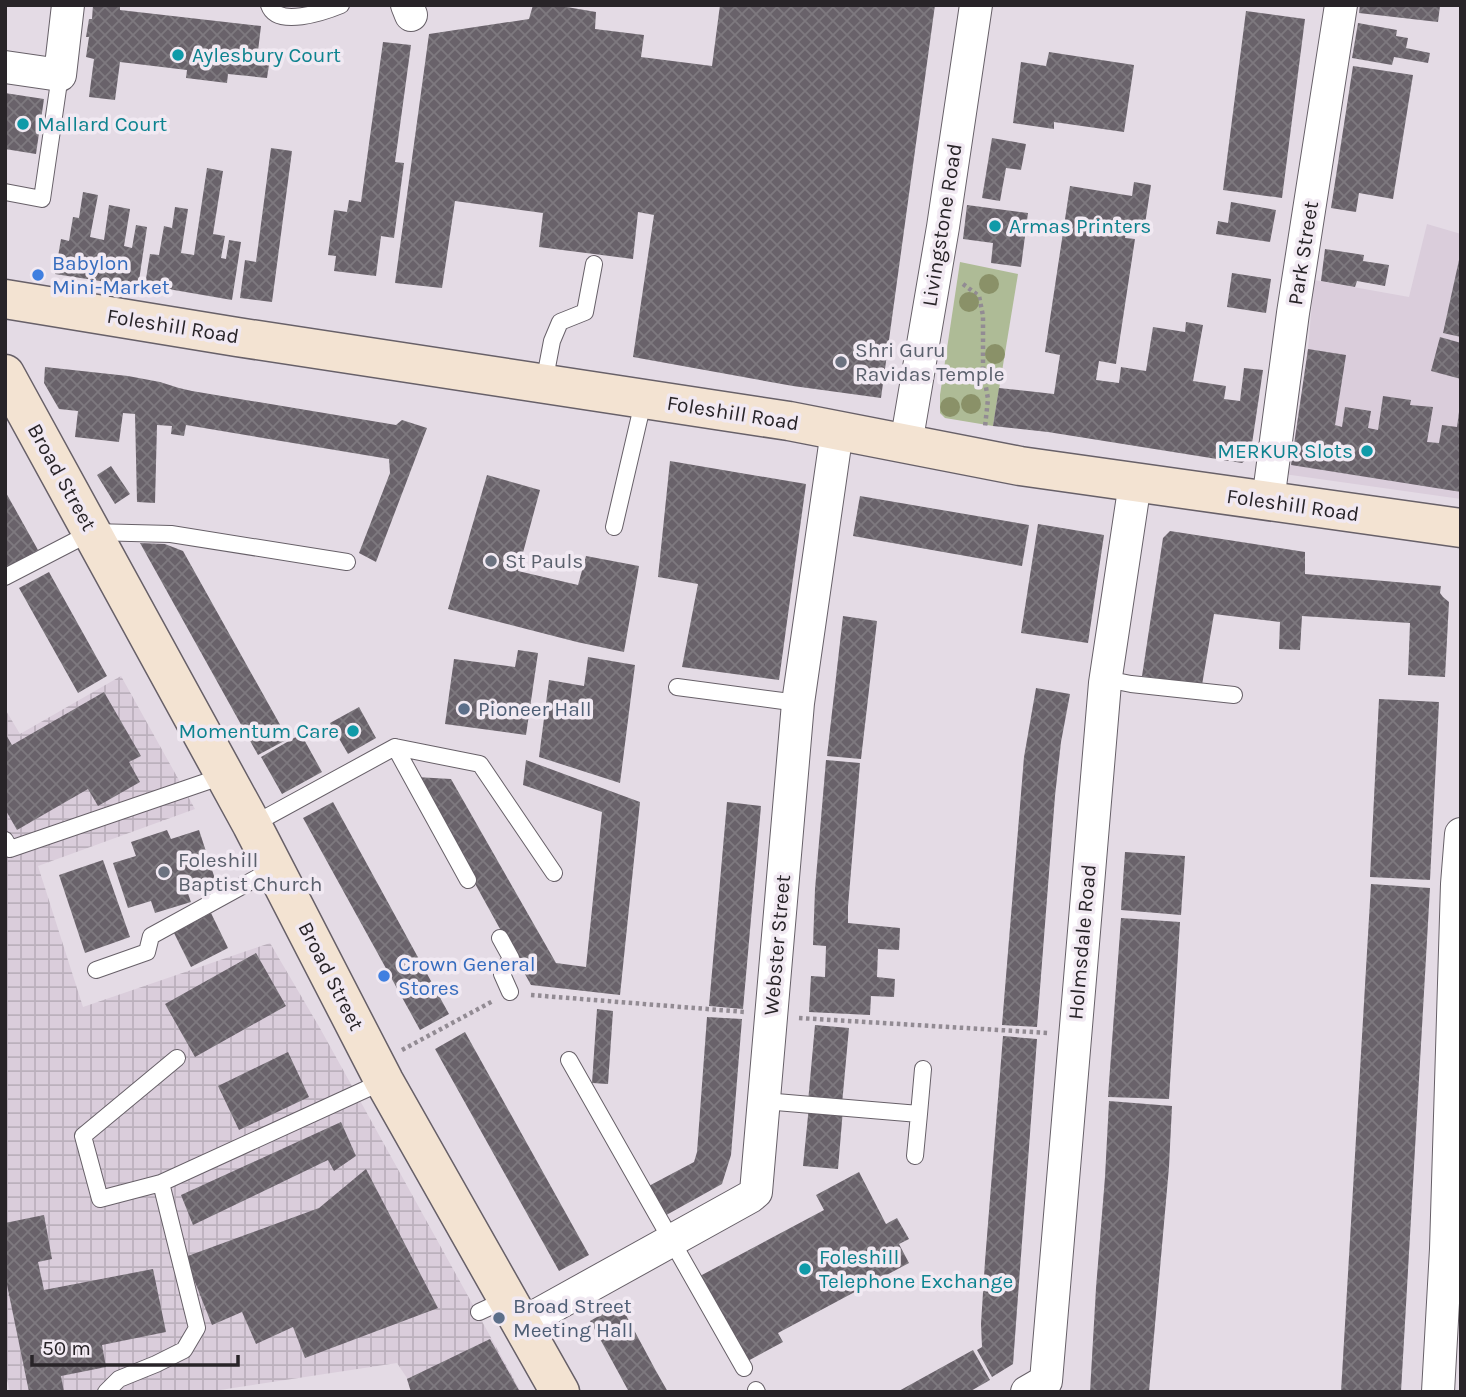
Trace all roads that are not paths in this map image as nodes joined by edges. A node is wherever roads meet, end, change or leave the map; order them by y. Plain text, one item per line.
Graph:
1 (68, 5) edge
2 (269, 5) edge
3 (341, 5) edge
4 (976, 5) edge
5 (1341, 5) edge
6 (5, 66) edge
7 (60, 75) junction
8 (5, 192) edge
9 (594, 264) dead end
10 (5, 299) edge
11 (5, 374) edge
12 (544, 383) junction
13 (644, 398) junction
14 (836, 432) junction
15 (906, 444) junction
16 (1135, 483) junction
17 (1268, 501) junction
18 (614, 527) dead end
19 (1461, 528) edge
20 (92, 532) junction
21 (347, 562) dead end
22 (5, 576) edge
23 (1106, 679) junction
24 (677, 687) dead end
25 (1234, 695) dead end
26 (798, 704) junction
27 (395, 747) junction
28 (226, 775) junction
29 (252, 825) junction
30 (1461, 834) edge
31 (5, 840) edge
32 (275, 868) junction
33 (554, 873) dead end
34 (468, 880) dead end
35 (1459, 884) edge
36 (500, 938) dead end
37 (96, 970) dead end
38 (510, 992) road end
39 (177, 1058) dead end
40 (569, 1060) dead end
41 (923, 1069) dead end
42 (381, 1073) junction
43 (764, 1101) junction
44 (919, 1114) junction
45 (915, 1156) dead end
46 (161, 1183) junction
47 (671, 1241) junction
48 (503, 1312) junction
49 (744, 1368) dead end
50 (106, 1392) edge
51 (560, 1392) edge
52 (1027, 1392) edge
53 (1438, 1392) edge

1 - 7 street
2 - 3 lane
4 - 15 street, Livingstone Road
5 - 17 street, Park Street
6 - 7 street
7 - 8 lane
9 - 12 lane
10 - 12 main road, Foleshill Road
11 - 20 main road, Broad Street
12 - 13 main road, Foleshill Road
13 - 14 main road, Foleshill Road
13 - 18 lane
14 - 15 main road, Foleshill Road
14 - 26 street, Webster Street
15 - 16 main road, Foleshill Road
16 - 17 main road, Foleshill Road
16 - 23 street, Holmsdale Road
17 - 19 main road, Foleshill Road
20 - 21 lane
20 - 22 lane
20 - 28 main road, Broad Street
23 - 25 lane
23 - 52 street, Holmsdale Road
24 - 26 lane
26 - 43 street, Webster Street
27 - 29 lane
27 - 33 lane
27 - 34 lane
28 - 29 main road, Broad Street
28 - 31 lane
29 - 32 main road, Broad Street
30 - 35 street
32 - 37 lane
32 - 42 main road, Broad Street
35 - 53 street
36 - 38 lane
39 - 46 lane
40 - 47 lane
41 - 44 lane
42 - 46 lane
42 - 48 main road, Broad Street
43 - 44 lane
43 - 47 street, Webster Street
44 - 45 lane
46 - 50 lane
47 - 48 street, Webster Street
47 - 49 lane
48 - 51 main road, Broad Street

